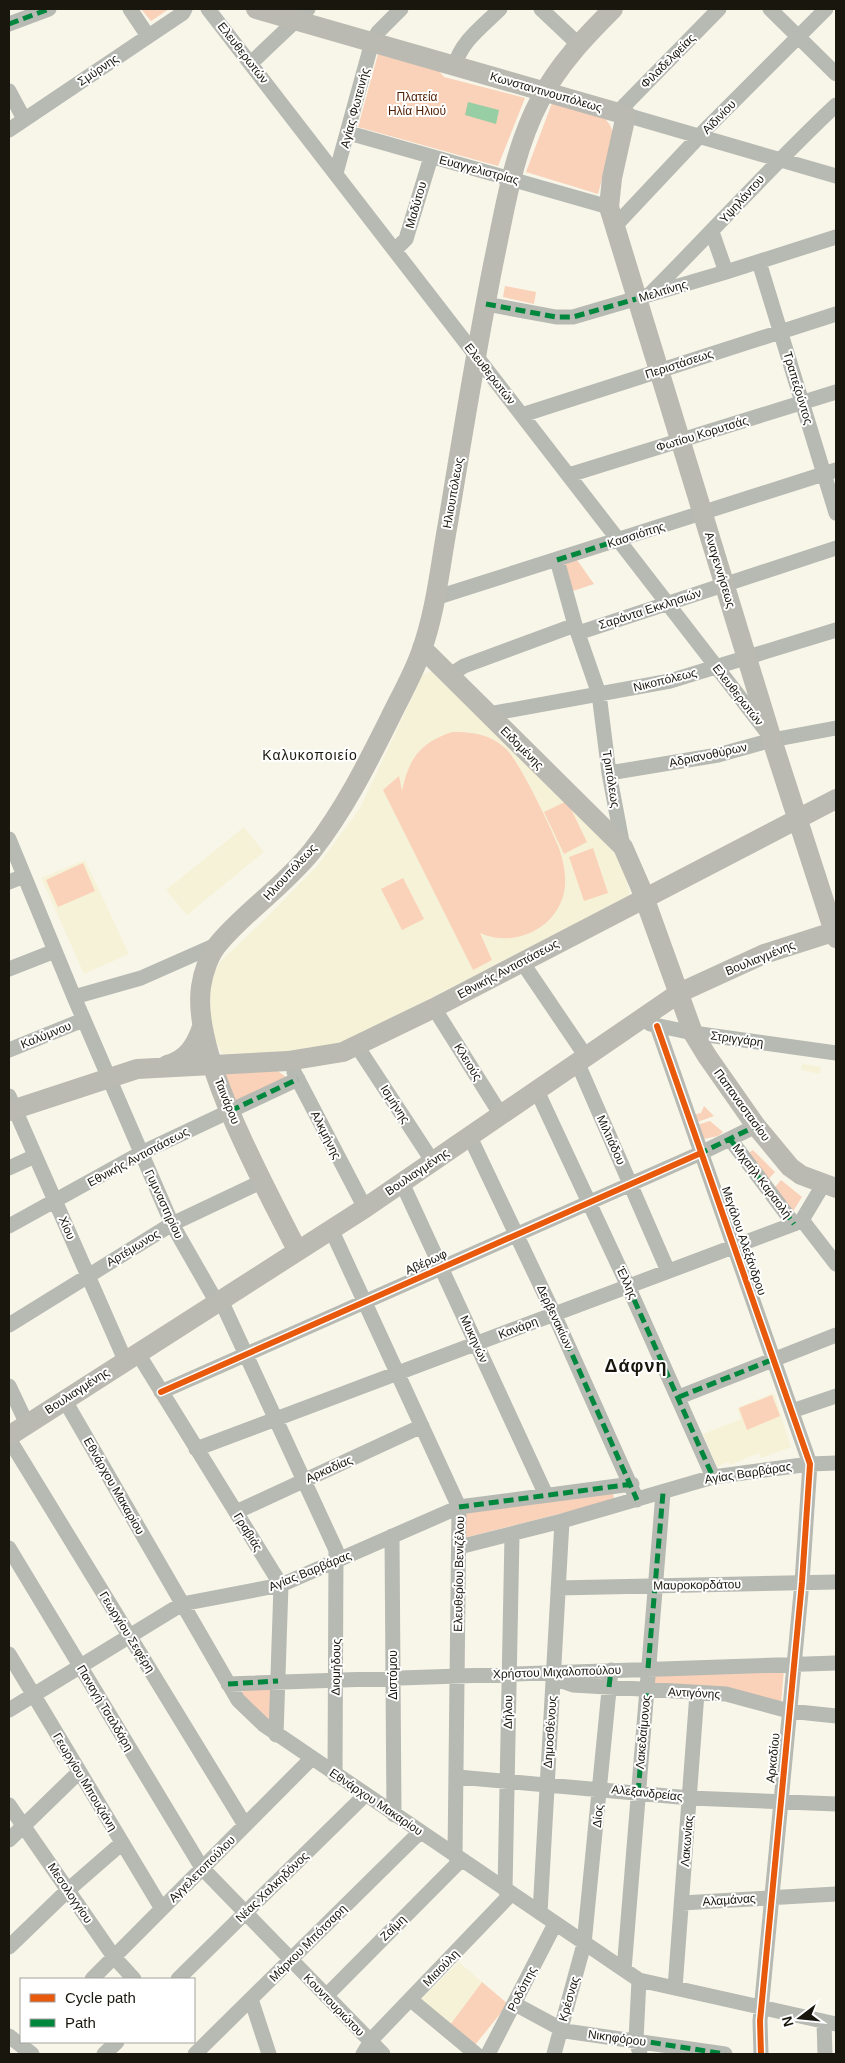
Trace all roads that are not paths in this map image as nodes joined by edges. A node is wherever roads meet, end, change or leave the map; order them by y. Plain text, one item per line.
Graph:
1 (49, 9) edge
2 (130, 9) edge
3 (185, 9) edge
4 (208, 9) edge
5 (256, 9) edge
6 (401, 9) edge
7 (500, 9) edge
8 (541, 9) edge
9 (613, 9) edge
10 (719, 9) edge
11 (770, 9) edge
12 (826, 9) edge
13 (302, 15) edge
14 (9, 24) edge
15 (148, 36) junction
16 (798, 37) junction
17 (372, 42) junction
18 (578, 44) junction
19 (251, 63) junction
20 (454, 66) junction
21 (836, 74) edge
22 (9, 91) edge
23 (545, 92) junction
24 (836, 105) edge
25 (622, 114) junction
26 (24, 119) junction
27 (9, 130) edge
28 (349, 133) junction
29 (700, 136) junction
30 (431, 156) junction
31 (778, 159) junction
32 (336, 173) junction
33 (836, 176) edge
34 (510, 178) junction
35 (609, 207) junction
36 (614, 227) junction
37 (712, 232) junction
38 (836, 237) edge
39 (395, 250) junction
40 (759, 262) junction
41 (726, 272) junction
42 (643, 297) junction
43 (486, 304) junction
44 (836, 314) edge
45 (780, 332) junction
46 (476, 356) junction
47 (659, 371) junction
48 (836, 392) edge
49 (802, 403) junction
50 (522, 415) junction
51 (680, 441) junction
52 (830, 472) edge
53 (569, 475) junction
54 (702, 513) junction
55 (836, 513) edge
56 (618, 540) junction
57 (836, 548) edge
58 (557, 560) junction
59 (724, 584) junction
60 (435, 598) junction
61 (668, 604) junction
62 (577, 629) junction
63 (836, 630) edge
64 (422, 648) junction
65 (747, 657) junction
66 (716, 666) junction
67 (450, 676) junction
68 (599, 694) junction
69 (489, 714) junction
70 (836, 728) edge
71 (772, 740) junction
72 (609, 773) junction
73 (836, 799) edge
74 (798, 818) junction
75 (9, 839) edge
76 (622, 847) junction
77 (24, 876) junction
78 (9, 882) edge
79 (644, 898) junction
80 (835, 933) edge
81 (218, 944) junction
82 (55, 951) junction
83 (522, 962) junction
84 (9, 969) edge
85 (679, 993) junction
86 (74, 997) junction
87 (434, 1008) junction
88 (83, 1020) junction
89 (648, 1024) junction
90 (202, 1026) junction
91 (693, 1033) junction
92 (357, 1046) junction
93 (9, 1050) edge
94 (836, 1053) edge
95 (288, 1061) junction
96 (582, 1061) junction
97 (213, 1065) junction
98 (159, 1067) junction
99 (108, 1078) junction
100 (298, 1079) junction
101 (537, 1091) junction
102 (11, 1105) edge
103 (230, 1110) junction
104 (502, 1115) junction
105 (756, 1126) junction
106 (470, 1137) junction
107 (730, 1139) junction
108 (141, 1153) junction
109 (700, 1153) junction
110 (35, 1156) junction
111 (433, 1162) junction
112 (9, 1168) edge
113 (263, 1181) junction
114 (402, 1183) junction
115 (630, 1184) junction
116 (829, 1187) edge
117 (55, 1201) junction
118 (589, 1202) junction
119 (364, 1208) junction
120 (798, 1222) junction
121 (172, 1224) junction
122 (9, 1226) edge
123 (331, 1229) junction
124 (517, 1234) junction
125 (734, 1246) junction
126 (298, 1250) junction
127 (836, 1264) edge
128 (441, 1268) junction
129 (668, 1271) junction
130 (88, 1275) junction
131 (628, 1286) junction
132 (218, 1301) junction
133 (365, 1302) junction
134 (554, 1314) junction
135 (9, 1325) edge
136 (836, 1335) edge
137 (476, 1344) junction
138 (246, 1355) junction
139 (131, 1356) junction
140 (774, 1359) junction
141 (398, 1373) junction
142 (9, 1386) edge
143 (161, 1392) junction
144 (836, 1396) edge
145 (679, 1397) junction
146 (64, 1399) junction
147 (792, 1412) junction
148 (276, 1419) junction
149 (27, 1424) junction
150 (422, 1426) junction
151 (9, 1438) edge
152 (196, 1449) junction
153 (836, 1463) edge
154 (810, 1464) junction
155 (713, 1477) junction
156 (304, 1480) junction
157 (632, 1484) junction
158 (663, 1493) junction
159 (546, 1495) junction
160 (637, 1500) junction
161 (459, 1507) junction
162 (236, 1512) junction
163 (562, 1521) junction
164 (512, 1534) junction
165 (392, 1536) junction
166 (459, 1547) junction
167 (9, 1548) edge
168 (337, 1560) junction
169 (802, 1582) junction
170 (836, 1582) edge
171 (281, 1585) junction
172 (656, 1586) junction
173 (558, 1588) junction
174 (182, 1604) junction
175 (129, 1636) junction
176 (9, 1654) edge
177 (836, 1663) edge
178 (794, 1665) junction
179 (80, 1667) junction
180 (648, 1668) junction
181 (611, 1670) junction
182 (509, 1674) junction
183 (554, 1674) junction
184 (458, 1676) junction
185 (393, 1678) junction
186 (336, 1680) junction
187 (278, 1681) junction
188 (228, 1684) junction
189 (609, 1688) junction
190 (647, 1690) junction
191 (698, 1693) junction
192 (34, 1695) junction
193 (9, 1710) edge
194 (789, 1711) junction
195 (836, 1716) edge
196 (276, 1735) junction
197 (311, 1758) junction
198 (79, 1772) junction
199 (335, 1775) junction
200 (458, 1777) junction
201 (507, 1781) junction
202 (547, 1784) junction
203 (601, 1789) junction
204 (638, 1793) junction
205 (365, 1795) junction
206 (690, 1798) junction
207 (780, 1802) junction
208 (836, 1804) edge
209 (9, 1805) edge
210 (394, 1815) junction
211 (245, 1825) junction
212 (24, 1826) junction
213 (420, 1832) junction
214 (9, 1840) edge
215 (122, 1843) junction
216 (458, 1858) junction
217 (202, 1868) junction
218 (68, 1890) junction
219 (508, 1892) junction
220 (836, 1894) edge
221 (772, 1898) junction
222 (682, 1904) junction
223 (162, 1909) junction
224 (540, 1913) junction
225 (244, 1914) junction
226 (555, 1924) junction
227 (584, 1944) junction
228 (9, 1947) edge
229 (114, 1957) junction
230 (291, 1960) junction
231 (624, 1970) junction
232 (93, 1978) edge
233 (133, 1978) edge
234 (179, 1978) edge
235 (639, 1980) junction
236 (675, 1988) junction
237 (326, 1996) junction
238 (251, 1999) junction
239 (411, 2000) junction
240 (515, 2004) junction
241 (762, 2008) junction
242 (830, 2023) edge
243 (560, 2029) junction
244 (9, 2036) edge
245 (115, 2043) edge
246 (638, 2047) edge
247 (199, 2049) edge
248 (26, 2050) edge
249 (364, 2050) edge
250 (104, 2054) edge
251 (269, 2054) edge
252 (383, 2054) edge
253 (476, 2054) edge
254 (488, 2054) edge
255 (554, 2054) edge
256 (725, 2054) edge
257 (761, 2054) edge
258 (825, 2054) edge

1 - 14 street
2 - 15 street
3 - 15 street, Σμύρνης
4 - 19 street, Ελευθερωτών
5 - 13 main road, Κωνσταντινουπόλεως
6 - 17 street
7 - 20 street
8 - 18 street
9 - 18 main road, Ηλιουπόλεως
10 - 25 street, Φιλαδελφείας
11 - 16 street
12 - 16 street, Αϊδινίου
13 - 17 main road, Κωνσταντινουπόλεως
13 - 19 street
15 - 26 street, Σμύρνης
16 - 21 street
16 - 29 street, Αϊδινίου
17 - 20 main road, Κωνσταντινουπόλεως
17 - 28 street, Αγίας Φωτεινής
18 - 23 main road, Ηλιουπόλεως
19 - 32 street, Ελευθερωτών
20 - 23 main road, Κωνσταντινουπόλεως
22 - 26 street
23 - 25 main road, Κωνσταντινουπόλεως
23 - 34 main road, Ηλιουπόλεως
24 - 31 street, Υψηλάντου
25 - 29 street, Κωνσταντινουπόλεως
25 - 35 main road, Αναγεννήσεως
26 - 27 street, Σμύρνης
28 - 30 street, Ευαγγελιστρίας
28 - 32 street, Αγίας Φωτεινής
29 - 31 street, Κωνσταντινουπόλεως
29 - 36 street, Αϊδινίου
30 - 34 street, Ευαγγελιστρίας
30 - 39 street, Μαδύτου
31 - 33 street, Κωνσταντινουπόλεως
31 - 37 street, Υψηλάντου
32 - 39 street, Ελευθερωτών
34 - 35 street, Ευαγγελιστρίας
34 - 43 main road, Ηλιουπόλεως
35 - 36 main road, Αναγεννήσεως
36 - 42 main road, Αναγεννήσεως
37 - 41 street
37 - 42 street, Υψηλάντου
38 - 40 street, Μελιτίνης
39 - 46 street, Ελευθερωτών
40 - 41 street, Μελιτίνης
40 - 45 street, Τραπεζούντος
41 - 42 street, Μελιτίνης
42 - 43 street, Μελιτίνης
42 - 47 main road, Αναγεννήσεως
43 - 46 main road, Ηλιουπόλεως
44 - 45 street, Περιστάσεως
45 - 47 street, Περιστάσεως
45 - 49 street, Τραπεζούντος
46 - 50 street, Ελευθερωτών
46 - 60 main road, Ηλιουπόλεως
47 - 50 street, Περιστάσεως
47 - 51 main road, Αναγεννήσεως
48 - 49 street, Φωτίου Κορυτσάς
49 - 51 street, Φωτίου Κορυτσάς
49 - 52 street, Τραπεζούντος
50 - 53 street, Ελευθερωτών
51 - 53 street, Φωτίου Κορυτσάς
51 - 54 main road, Αναγεννήσεως
52 - 54 street, Κασσιόπης
52 - 55 street, Τραπεζούντος
53 - 56 street, Ελευθερωτών
54 - 56 street, Κασσιόπης
54 - 59 main road, Αναγεννήσεως
56 - 58 street, Κασσιόπης
56 - 61 street, Ελευθερωτών
57 - 59 street, Σαράντα Εκκλησιών
58 - 60 street, Κασσιόπης
58 - 62 street, Τριπόλεως
59 - 61 street, Σαράντα Εκκλησιών
59 - 65 main road, Αναγεννήσεως
60 - 64 main road, Ηλιουπόλεως
61 - 62 street, Σαράντα Εκκλησιών
61 - 66 street, Ελευθερωτών
62 - 67 street, Σαράντα Εκκλησιών
62 - 68 street, Τριπόλεως
63 - 65 street, Νικοπόλεως
64 - 67 main road, Ειδομένης
64 - 81 main road, Ηλιουπόλεως
65 - 66 street, Νικοπόλεως
65 - 71 main road, Αναγεννήσεως
66 - 68 street, Νικοπόλεως
66 - 71 street, Ελευθερωτών
67 - 69 main road, Ειδομένης
68 - 69 street, Νικοπόλεως
68 - 72 street, Τριπόλεως
69 - 76 main road, Ειδομένης
70 - 71 street, Αδριανοθύρων
71 - 72 street, Αδριανοθύρων
71 - 74 main road, Αναγεννήσεως
72 - 76 street, Τριπόλεως
73 - 74 main road, Εθνικής Αντιστάσεως
74 - 79 main road, Εθνικής Αντιστάσεως
74 - 80 main road, Αναγεννήσεως
75 - 77 street, Γυμναστηρίου
76 - 79 main road, Τριπόλεως
77 - 78 street
77 - 82 street, Γυμναστηρίου
79 - 83 main road, Εθνικής Αντιστάσεως
79 - 85 main road, Τριπόλεως
80 - 85 main road, Βουλιαγμένης
81 - 86 street
81 - 90 main road, Ταινάρου
82 - 84 street
82 - 86 street, Γυμναστηρίου
83 - 87 main road, Εθνικής Αντιστάσεως
83 - 96 street, Μιλτιάδου
85 - 89 main road, Βουλιαγμένης
85 - 91 main road, Παπαναστασίου
86 - 88 street, Γυμναστηρίου
87 - 92 main road, Εθνικής Αντιστάσεως
87 - 104 street, Κλειούς
88 - 93 street, Καλύμνου
88 - 99 street, Γυμναστηρίου
89 - 91 street, Στριγγάρη
89 - 96 main road, Βουλιαγμένης
89 - 109 street, Μεγάλου Αλεξάνδρου
90 - 97 main road, Ταινάρου
90 - 98 main road
91 - 94 street, Στριγγάρη
91 - 105 main road, Παπαναστασίου
92 - 95 main road, Εθνικής Αντιστάσεως
92 - 111 street, Ισμήνης
95 - 97 main road, Εθνικής Αντιστάσεως
95 - 100 street, Αλκμήνης
96 - 101 main road, Βουλιαγμένης
96 - 115 street, Μιλτιάδου
97 - 98 main road, Εθνικής Αντιστάσεως
97 - 103 main road, Ταινάρου
98 - 99 main road
99 - 102 main road
99 - 108 street, Γυμναστηρίου
100 - 103 street, Εθνικής Αντιστάσεως
100 - 119 street, Αλκμήνης
101 - 104 main road, Βουλιαγμένης
101 - 118 street, Έλλης
102 - 110 street, Χίου
103 - 108 street, Εθνικής Αντιστάσεως
103 - 113 main road, Ταινάρου
104 - 106 main road, Βουλιαγμένης
105 - 107 street, Αβέρωφ
105 - 116 main road, Παπαναστασίου
106 - 111 main road, Βουλιαγμένης
106 - 124 street, Δερβενακίων
107 - 109 street, Αβέρωφ
107 - 120 street, Μιχαήλ Καραολή
108 - 117 street, Εθνικής Αντιστάσεως
108 - 121 street, Γυμναστηρίου
109 - 115 street, Αβέρωφ
109 - 125 street, Μεγάλου Αλεξάνδρου
110 - 112 street
110 - 117 street, Χίου
111 - 114 main road, Βουλιαγμένης
113 - 121 street, Αρτέμωνος
113 - 126 main road, Ταινάρου
114 - 119 main road, Βουλιαγμένης
114 - 128 street, Μυκηνών
115 - 118 street, Αβέρωφ
115 - 129 street, Μιλτιάδου
116 - 120 street
117 - 122 street, Εθνικής Αντιστάσεως
117 - 130 street, Χίου
118 - 124 street, Αβέρωφ
118 - 131 street, Έλλης
119 - 123 main road, Βουλιαγμένης
120 - 125 street, Κανάρη
120 - 127 street, Μιχαήλ Καραολή
121 - 130 street, Αρτέμωνος
121 - 132 street, Γυμναστηρίου
123 - 126 main road, Βουλιαγμένης
123 - 133 street, Ελευθερίου Βενιζέλου
124 - 128 street, Αβέρωφ
124 - 134 street, Δερβενακίων
125 - 129 street, Κανάρη
125 - 140 street, Μεγάλου Αλεξάνδρου
126 - 132 main road, Βουλιαγμένης
128 - 133 street, Αβέρωφ
128 - 137 street, Μυκηνών
129 - 131 street, Κανάρη
130 - 135 street, Αρτέμωνος
130 - 139 street, Χίου
131 - 134 street, Κανάρη
131 - 145 street, Έλλης
132 - 138 street, Γυμναστηρίου
132 - 139 main road, Βουλιαγμένης
133 - 138 street, Αβέρωφ
133 - 141 street, Ελευθερίου Βενιζέλου
134 - 137 street, Κανάρη
134 - 157 street, Δερβενακίων
136 - 140 street
137 - 141 street, Κανάρη
137 - 159 street, Μυκηνών
138 - 143 street, Αβέρωφ
138 - 148 street, Γυμναστηρίου
139 - 143 street, Γραβιάς
139 - 146 main road, Βουλιαγμένης
140 - 145 street
140 - 147 street, Μεγάλου Αλεξάνδρου
141 - 148 street, Κανάρη
141 - 150 street, Ελευθερίου Βενιζέλου
142 - 149 street
143 - 152 street, Γραβιάς
144 - 147 street
145 - 155 street, Έλλης
146 - 149 main road, Βουλιαγμένης
146 - 174 street, Εθνάρχου Μακαρίου
147 - 154 street, Μεγάλου Αλεξάνδρου
148 - 152 street, Κανάρη
148 - 156 street, Γυμναστηρίου
149 - 151 main road, Βουλιαγμένης
150 - 156 street, Αρκαδίας
150 - 161 street, Ελευθερίου Βενιζέλου
151 - 175 street, Γεωργίου Σεφέρη
152 - 162 street, Γραβιάς
153 - 154 street, Αγίας Βαρβάρας
154 - 155 street, Αγίας Βαρβάρας
154 - 169 street, Αρκαδίου
155 - 158 street, Αγίας Βαρβάρας
156 - 162 street, Αρκαδίας
156 - 168 street, Γυμναστηρίου
157 - 159 street, Αγίας Βαρβάρας
157 - 160 street, Δερβενακίων
158 - 160 street, Αγίας Βαρβάρας
158 - 172 street, Λακεδαίμονος
159 - 161 street, Αγίας Βαρβάρας
160 - 163 street, Αγίας Βαρβάρας
161 - 165 street, Αγίας Βαρβάρας
161 - 166 street, Ελευθερίου Βενιζέλου
162 - 171 street, Γραβιάς
163 - 164 street, Αγίας Βαρβάρας
163 - 173 street, Δημοσθένους
164 - 166 street, Αγίας Βαρβάρας
164 - 182 street, Δήλου
165 - 168 street, Αγίας Βαρβάρας
165 - 185 street, Διστόμου
166 - 184 street, Ελευθερίου Βενιζέλου
167 - 179 street, Παναγή Τσαλδάρη
168 - 171 street, Αγίας Βαρβάρας
168 - 186 street, Διομήδους
169 - 170 street, Μαυροκορδάτου
169 - 172 street, Μαυροκορδάτου
169 - 178 street, Αρκαδίου
171 - 174 street, Αγίας Βαρβάρας
171 - 187 street
172 - 173 street, Μαυροκορδάτου
172 - 180 street, Λακεδαίμονος
173 - 183 street, Δημοσθένους
174 - 175 street, Αγίας Βαρβάρας
174 - 188 street, Εθνάρχου Μακαρίου
175 - 179 street, Αγίας Βαρβάρας
175 - 211 street, Γεωργίου Σεφέρη
176 - 192 street, Γεωργίου Μπουζιάνη
177 - 178 street, Χρήστου Μιχαλοπούλου
178 - 180 street, Χρήστου Μιχαλοπούλου
178 - 194 street, Αρκαδίου
179 - 192 street, Αγίας Βαρβάρας
179 - 217 street, Παναγή Τσαλδάρη
180 - 181 street, Χρήστου Μιχαλοπούλου
180 - 190 street, Λακεδαίμονος
181 - 183 street, Χρήστου Μιχαλοπούλου
181 - 189 street, Δίος
182 - 183 street, Χρήστου Μιχαλοπούλου
182 - 184 street, Χρήστου Μιχαλοπούλου
182 - 201 street, Δήλου
183 - 189 street, Αντιγόνης
183 - 202 street, Δημοσθένους
184 - 185 street, Χρήστου Μιχαλοπούλου
184 - 200 street, Ελευθερίου Βενιζέλου
185 - 186 street, Χρήστου Μιχαλοπούλου
185 - 210 street, Διστόμου
186 - 187 street, Χρήστου Μιχαλοπούλου
186 - 199 street, Διομήδους
187 - 188 street, Χρήστου Μιχαλοπούλου
187 - 196 street
188 - 196 street, Εθνάρχου Μακαρίου
189 - 190 street, Αντιγόνης
189 - 203 street, Δίος
190 - 191 street, Αντιγόνης
190 - 204 street, Λακεδαίμονος
191 - 194 street, Αντιγόνης
191 - 206 street, Λακωνίας
192 - 193 street, Αγίας Βαρβάρας
192 - 198 street, Γεωργίου Μπουζιάνη
194 - 195 street, Αντιγόνης
194 - 207 street, Αρκαδίου
196 - 197 street, Εθνάρχου Μακαρίου
197 - 199 street, Εθνάρχου Μακαρίου
197 - 211 street, Αγγελετοπούλου
198 - 212 street
198 - 215 street, Γεωργίου Μπουζιάνη
199 - 205 street, Εθνάρχου Μακαρίου
200 - 201 street, Αλεξανδρείας
200 - 216 street, Ελευθερίου Βενιζέλου
201 - 202 street, Αλεξανδρείας
201 - 219 street, Δήλου
202 - 203 street, Αλεξανδρείας
202 - 224 street, Δημοσθένους
203 - 204 street, Αλεξανδρείας
203 - 227 street, Δίος
204 - 206 street, Αλεξανδρείας
204 - 231 street, Λακεδαίμονος
205 - 210 street, Εθνάρχου Μακαρίου
205 - 225 street, Νέας Χαλκηδόνος
206 - 207 street, Αλεξανδρείας
206 - 222 street, Λακωνίας
207 - 208 street, Αλεξανδρείας
207 - 221 street, Αρκαδίου
209 - 212 street, Μεσολογγίου
210 - 213 street, Εθνάρχου Μακαρίου
211 - 217 street, Αγγελετοπούλου
212 - 214 street
212 - 218 street, Μεσολογγίου
213 - 216 street, Εθνάρχου Μακαρίου
213 - 230 street, Μάρκου Μπότσαρη
215 - 218 street
215 - 223 street, Γεωργίου Μπουζιάνη
216 - 219 street, Εθνάρχου Μακαρίου
216 - 237 street, Ζαΐμη
217 - 223 street, Αγγελετοπούλου
217 - 225 street, Κουντουριώτου
218 - 228 street
218 - 229 street, Μεσολογγίου
219 - 224 street, Εθνάρχου Μακαρίου
219 - 239 street, Μιαούλη
220 - 221 street, Αλαμάνας
221 - 222 street, Αλαμάνας
221 - 241 street, Αρκαδίου
222 - 236 street, Λακωνίας
223 - 229 street, Αγγελετοπούλου
224 - 226 street, Εθνάρχου Μακαρίου
225 - 230 street, Κουντουριώτου
225 - 234 street, Νέας Χαλκηδόνος
226 - 227 street, Εθνάρχου Μακαρίου
226 - 240 street, Ροδόπης
227 - 231 street, Εθνάρχου Μακαρίου
227 - 243 street, Κρέσνας
229 - 232 street, Αγγελετοπούλου
229 - 233 street, Μεσολογγίου
230 - 237 street, Κουντουριώτου
230 - 238 street, Μάρκου Μπότσαρη
231 - 235 street, Εθνάρχου Μακαρίου
235 - 236 street, Εθνάρχου Μακαρίου
235 - 246 street
236 - 241 street, Εθνάρχου Μακαρίου
237 - 249 street, Κουντουριώτου
238 - 247 street, Μάρκου Μπότσαρη
238 - 251 street
239 - 249 street, Μιαούλη
239 - 253 street
240 - 243 street, Νικηφόρου
240 - 254 street, Ροδόπης
241 - 242 street, Εθνάρχου Μακαρίου
241 - 257 street, Αρκαδίου
242 - 258 street
243 - 246 street, Νικηφόρου
243 - 255 street, Κρέσνας
244 - 248 street
245 - 250 street
246 - 256 street, Νικηφόρου
249 - 252 street, Κουντουριώτου

